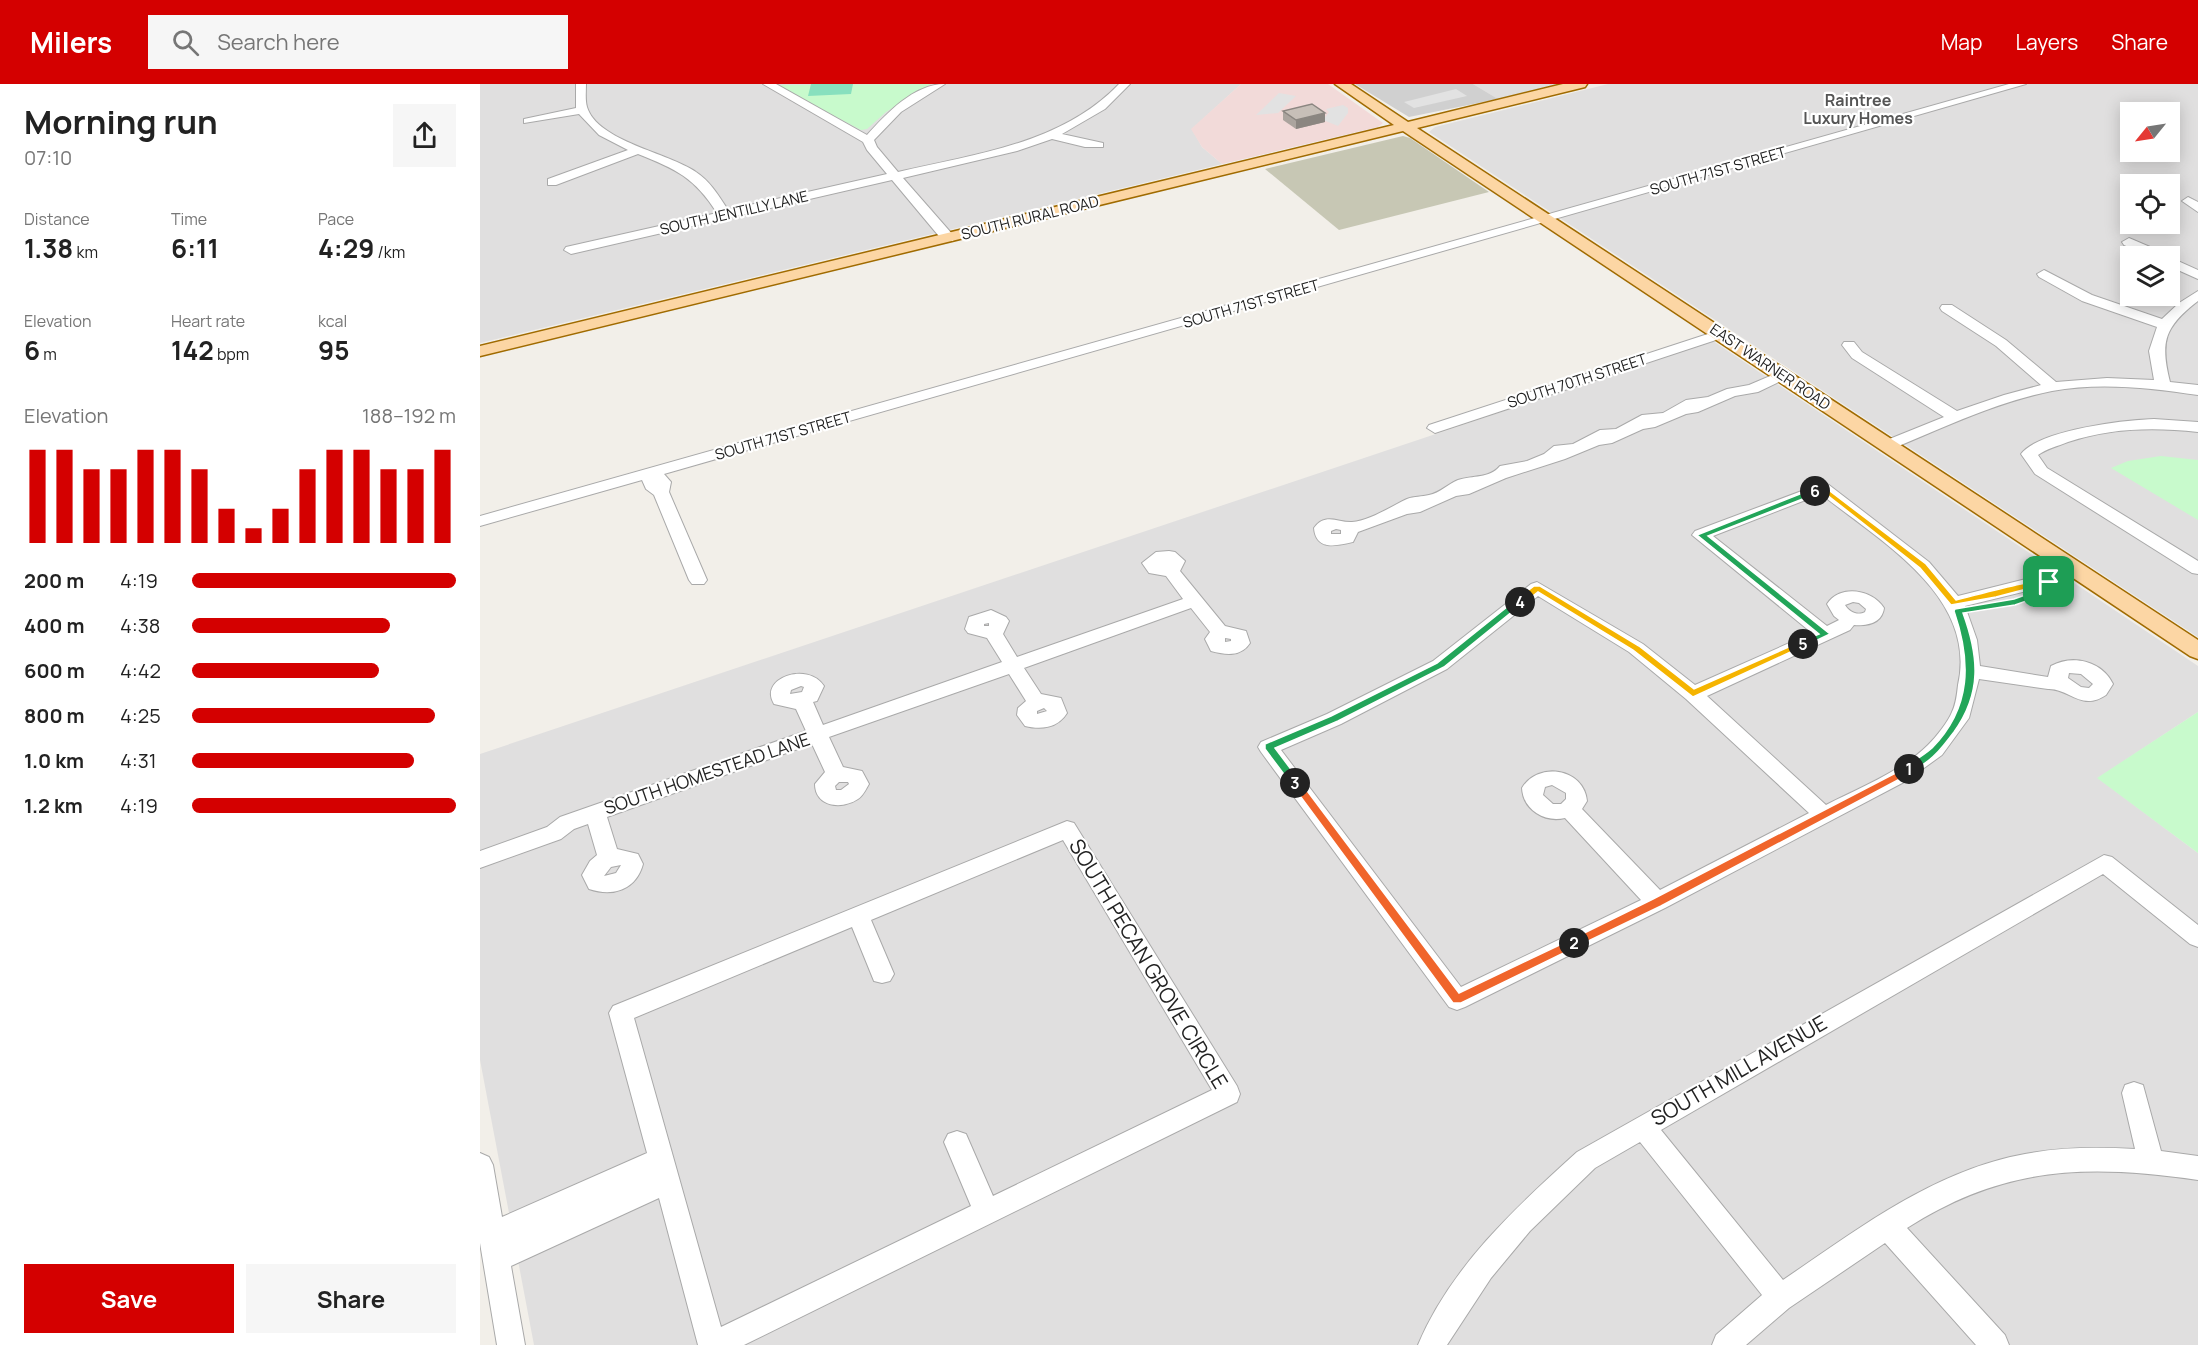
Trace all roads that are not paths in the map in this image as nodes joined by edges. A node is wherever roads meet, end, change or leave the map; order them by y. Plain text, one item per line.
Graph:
1 (581, 84) edge
2 (768, 84) edge
3 (940, 84) edge
4 (1125, 84) edge
5 (1342, 84) edge
6 (1580, 84) edge
7 (2021, 84) edge
8 (582, 110) junction
9 (528, 122) dead end
10 (1408, 127) junction
11 (1052, 135) junction
12 (868, 140) junction
13 (1099, 145) dead end
14 (638, 150) junction
15 (897, 177) junction
16 (552, 182) dead end
17 (726, 215) junction
18 (1547, 220) junction
19 (948, 238) junction
20 (2129, 242) dead end
21 (2138, 246) edge
22 (571, 250) dead end
23 (2180, 267) edge
24 (2044, 274) dead end
25 (2198, 276) edge
26 (2198, 295) edge
27 (1947, 308) dead end
28 (2165, 325) junction
29 (1720, 334) junction
30 (1849, 345) dead end
31 (480, 351) edge
32 (1782, 375) junction
33 (2163, 385) junction
34 (2053, 387) junction
35 (2198, 390) edge
36 (1957, 418) junction
37 (2198, 427) edge
38 (1435, 428) dead end
39 (1888, 445) junction
40 (654, 472) junction
41 (480, 520) edge
42 (1349, 529) dead end
43 (2198, 569) edge
44 (1170, 570) dead end
45 (2076, 570) junction
46 (698, 580) dead end
47 (1194, 601) junction
48 (1956, 607) junction
49 (1850, 618) dead end
50 (992, 632) dead end
51 (1220, 633) dead end
52 (1825, 634) junction
53 (2198, 651) edge
54 (1014, 667) junction
55 (1971, 670) junction
56 (2060, 682) dead end
57 (1693, 694) junction
58 (801, 700) dead end
59 (1036, 702) dead end
60 (818, 735) junction
61 (837, 775) dead end
62 (1569, 809) dead end
63 (595, 813) junction
64 (1824, 815) junction
65 (567, 823) junction
66 (480, 849) edge
67 (609, 859) dead end
68 (480, 860) edge
69 (1657, 903) junction
70 (858, 916) junction
71 (2198, 938) edge
72 (882, 974) dead end
73 (2134, 1093) dead end
74 (1642, 1126) junction
75 (957, 1142) dead end
76 (2150, 1160) junction
77 (480, 1165) edge
78 (2198, 1168) edge
79 (665, 1170) junction
80 (987, 1212) junction
81 (1887, 1226) junction
82 (494, 1246) junction
83 (1781, 1298) junction
84 (511, 1345) edge
85 (713, 1345) edge
86 (1431, 1345) edge
87 (1726, 1345) edge
88 (1995, 1345) edge

1 - 8 street
2 - 12 street
3 - 12 street
4 - 11 street, SOUTH JENTILLY LANE
5 - 10 main road, EAST WARNER ROAD
6 - 10 main road, SOUTH RURAL ROAD
7 - 18 street, SOUTH 71ST STREET
8 - 9 street
8 - 14 street
10 - 18 main road, EAST WARNER ROAD
10 - 19 main road, SOUTH RURAL ROAD
11 - 13 street
11 - 15 street, SOUTH JENTILLY LANE
12 - 15 street
14 - 16 street
14 - 17 street
15 - 17 street, SOUTH JENTILLY LANE
15 - 19 street
17 - 22 street, SOUTH JENTILLY LANE
18 - 29 main road, EAST WARNER ROAD
18 - 40 street, SOUTH 71ST STREET
19 - 31 main road, SOUTH RURAL ROAD
20 - 21 street
23 - 25 street
24 - 28 street
26 - 28 street
27 - 34 street
28 - 33 street
29 - 32 main road, EAST WARNER ROAD
29 - 38 street, SOUTH 70TH STREET
30 - 36 street
32 - 39 main road, EAST WARNER ROAD
32 - 42 street
33 - 34 street
33 - 35 street
34 - 36 street
36 - 39 street
37 - 43 street
39 - 45 main road, EAST WARNER ROAD
40 - 41 street, SOUTH 71ST STREET
40 - 46 street
44 - 47 street
45 - 48 street
45 - 53 main road, EAST WARNER ROAD
47 - 51 street
47 - 54 street, SOUTH HOMESTEAD LANE
48 - 52 street
48 - 55 street
49 - 52 street
50 - 54 street
52 - 57 street
54 - 59 street
54 - 60 street, SOUTH HOMESTEAD LANE
55 - 56 street
55 - 64 street
57 - 64 street
57 - 69 street
58 - 60 street, SOUTH HOMESTEAD LANE
60 - 61 street, SOUTH HOMESTEAD LANE
60 - 63 street, SOUTH HOMESTEAD LANE
62 - 69 street
63 - 65 street, SOUTH HOMESTEAD LANE
63 - 67 street, SOUTH HOMESTEAD LANE
64 - 69 street
65 - 66 street, SOUTH HOMESTEAD LANE
65 - 68 street, SOUTH HOMESTEAD LANE
70 - 72 street
70 - 79 street, SOUTH PECAN GROVE CIRCLE
70 - 80 street, SOUTH PECAN GROVE CIRCLE
71 - 74 street, SOUTH MILL AVENUE
73 - 76 street
74 - 83 street
74 - 86 street, SOUTH MILL AVENUE
75 - 80 street
76 - 78 street
76 - 81 street
77 - 82 street
79 - 82 street
79 - 85 street, SOUTH PECAN GROVE CIRCLE
80 - 85 street, SOUTH PECAN GROVE CIRCLE
81 - 83 street
81 - 88 street
82 - 84 street
83 - 87 street

